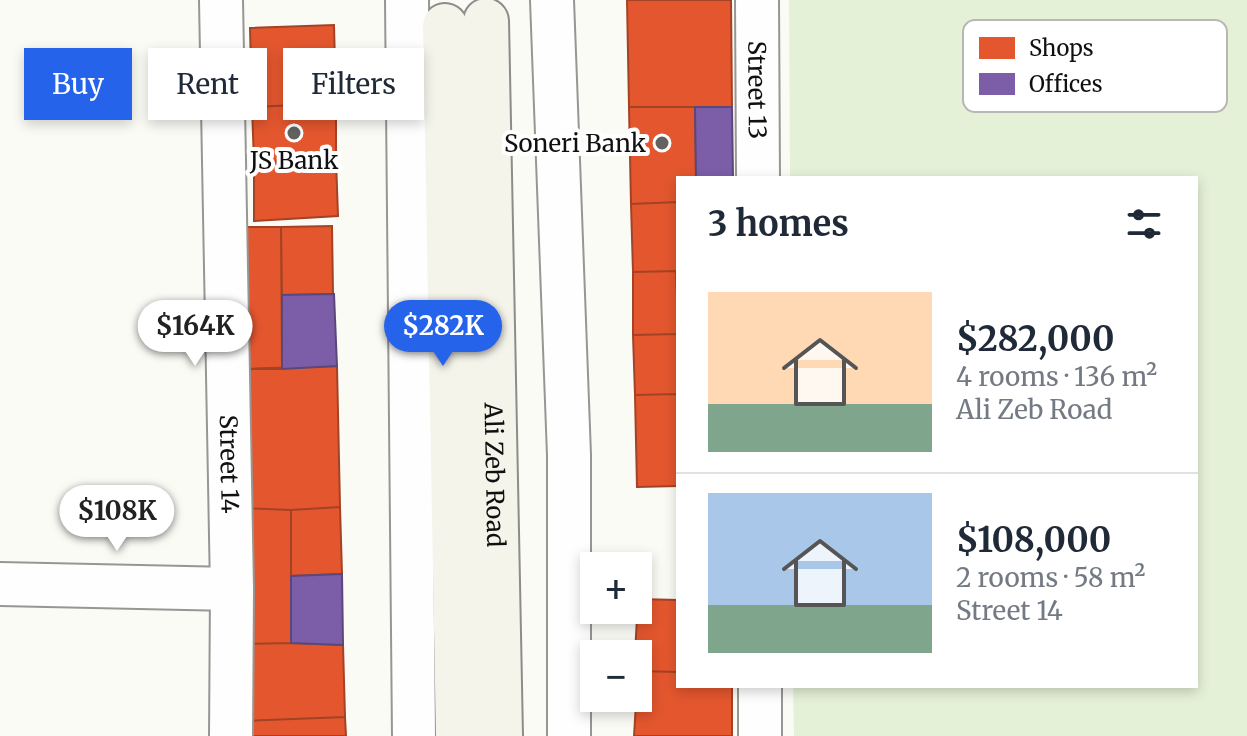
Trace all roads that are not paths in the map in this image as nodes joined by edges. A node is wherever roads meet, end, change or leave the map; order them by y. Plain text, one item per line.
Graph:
1 (221, 0) edge
2 (407, 0) edge
3 (552, 0) edge
4 (757, 0) edge
5 (758, 176) edge
6 (0, 584) edge
7 (232, 589) junction
8 (760, 688) edge
9 (231, 736) edge
10 (414, 736) edge
11 (458, 736) edge
12 (500, 736) edge
13 (569, 736) edge
14 (760, 736) edge

1 - 7 street, Street 14
2 - 10 street
3 - 13 street
4 - 5 street, Street 13
6 - 7 street
7 - 9 street, Street 14
8 - 14 street
11 - 12 main road, Ali Zeb Road

